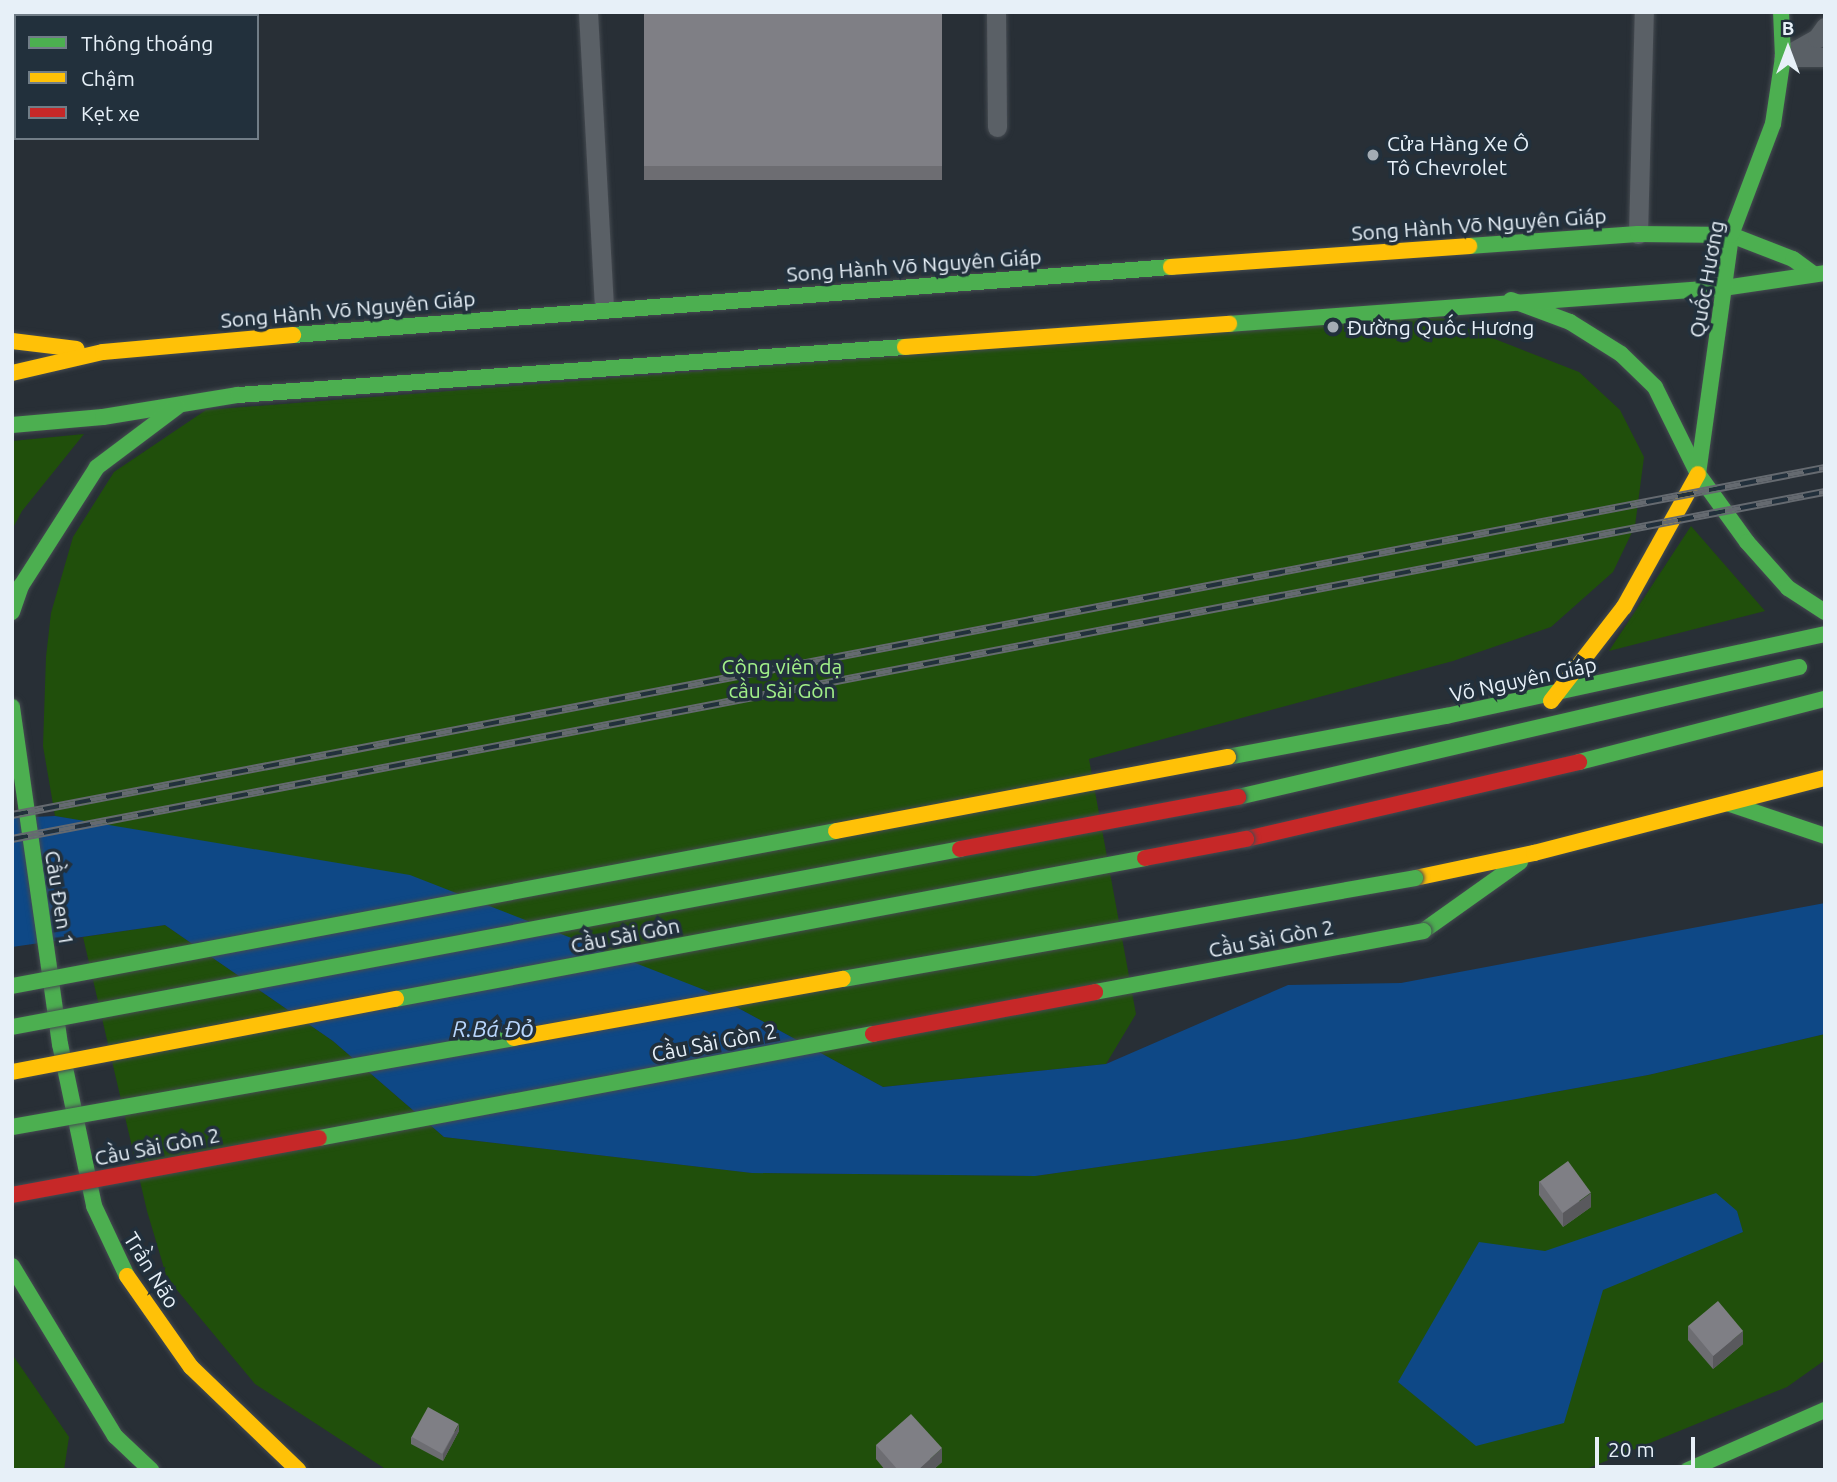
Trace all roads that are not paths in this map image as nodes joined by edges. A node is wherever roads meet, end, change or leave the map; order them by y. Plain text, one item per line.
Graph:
1 (588, 12) edge
2 (996, 12) edge
3 (1644, 12) edge
4 (1781, 12) edge
5 (1825, 27) edge
6 (1783, 57) junction
7 (1825, 57) edge
8 (997, 127) dead end
9 (1638, 234) junction
10 (1731, 235) junction
11 (1819, 273) edge
12 (1724, 288) junction
13 (1511, 300) junction
14 (604, 308) junction
15 (12, 341) edge
16 (103, 352) junction
17 (12, 373) edge
18 (184, 402) junction
19 (12, 425) edge
20 (1698, 474) junction
21 (12, 612) edge
22 (1825, 612) edge
23 (1825, 634) edge
24 (1811, 664) dead end
25 (1558, 693) junction
26 (1825, 699) edge
27 (12, 707) edge
28 (1526, 734) junction
29 (1825, 778) edge
30 (1730, 804) junction
31 (1825, 835) edge
32 (1534, 853) junction
33 (12, 986) edge
34 (12, 1027) edge
35 (60, 1044) joint
36 (12, 1072) edge
37 (12, 1127) edge
38 (12, 1195) edge
39 (12, 1266) edge
40 (1825, 1410) edge
41 (150, 1470) edge
42 (298, 1470) edge
43 (1688, 1470) edge

1 - 14 lane
2 - 8 lane
3 - 9 lane
4 - 6 main road, Quốc Hương
5 - 6 lane
6 - 7 lane
6 - 10 main road, Quốc Hương
9 - 10 main road, Song Hành Võ Nguyên Giáp
9 - 14 main road, Song Hành Võ Nguyên Giáp
10 - 11 main road, Song Hành Võ Nguyên Giáp
10 - 12 main road, Quốc Hương
11 - 12 main road, Song Hành Võ Nguyên Giáp
12 - 13 main road, Song Hành Võ Nguyên Giáp
12 - 20 main road, Quốc Hương
13 - 18 main road, Song Hành Võ Nguyên Giáp
13 - 20 main road
14 - 16 main road, Song Hành Võ Nguyên Giáp
15 - 16 main road
16 - 17 main road, Song Hành Võ Nguyên Giáp
18 - 19 main road, Song Hành Võ Nguyên Giáp
18 - 21 main road
20 - 22 main road
20 - 25 main road
23 - 25 main road, Võ Nguyên Giáp
24 - 28 main road
25 - 28 main road
25 - 33 main road, Võ Nguyên Giáp, bridge
26 - 36 main road, Cầu Sài Gòn, bridge
27 - 35 main road, Cầu Đen 1, bridge
28 - 34 main road, Cầu Sài Gòn, bridge
29 - 30 main road
30 - 31 main road
30 - 32 main road
32 - 37 main road, Cầu Sài Gòn 2, bridge
32 - 38 main road, Cầu Sài Gòn 2, bridge
35 - 42 main road, Trần Não
39 - 41 main road
40 - 43 main road

